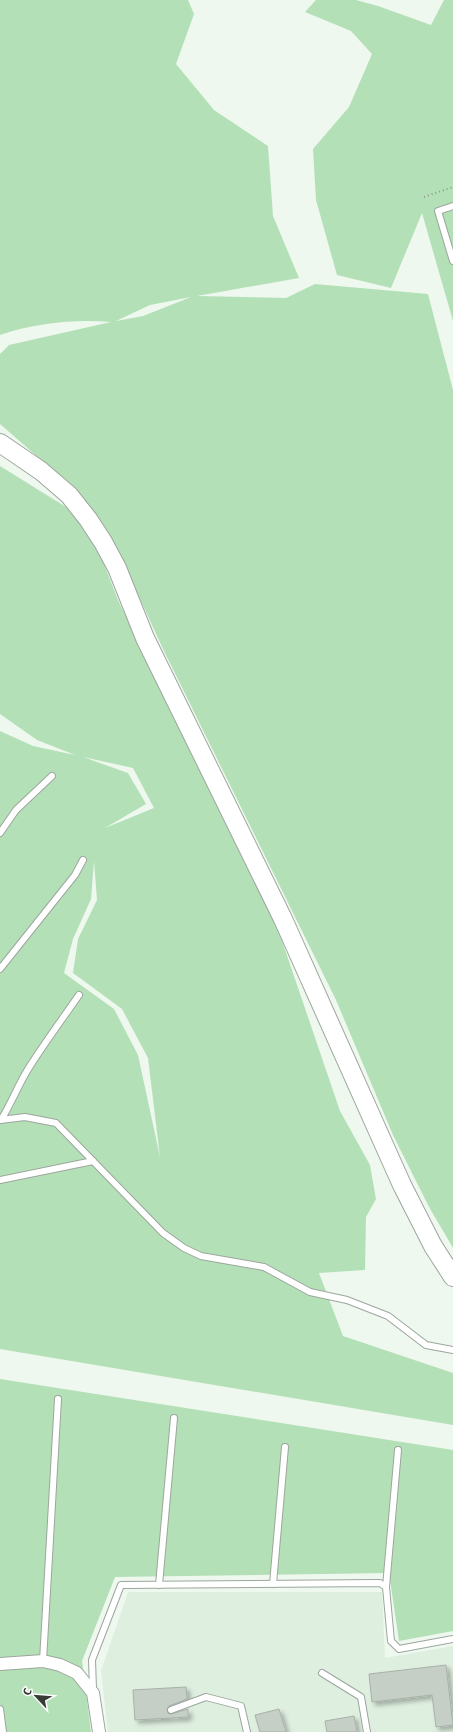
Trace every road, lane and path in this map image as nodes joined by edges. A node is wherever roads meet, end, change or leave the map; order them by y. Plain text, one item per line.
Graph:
1 (453, 187) edge
2 (424, 197) dead end
3 (453, 206) edge
4 (453, 261) edge
5 (0, 443) edge
6 (52, 776) dead end
7 (0, 833) edge
8 (83, 860) dead end
9 (0, 969) edge
10 (79, 995) dead end
11 (1, 1120) edge
12 (93, 1161) junction
13 (0, 1180) edge
14 (453, 1277) edge
15 (453, 1350) edge
16 (58, 1399) dead end
17 (174, 1418) dead end
18 (285, 1447) dead end
19 (398, 1450) dead end
20 (274, 1584) junction
21 (159, 1585) junction
22 (386, 1587) junction
23 (453, 1639) edge
24 (43, 1661) junction
25 (0, 1664) edge
26 (322, 1673) dead end
27 (93, 1693) junction
28 (0, 1709) edge
29 (171, 1710) dead end
30 (3, 1732) edge
31 (98, 1732) edge
32 (247, 1732) edge
33 (368, 1732) edge

1 - 2 path
3 - 4 lane
5 - 14 main road
6 - 7 lane
8 - 9 lane
10 - 11 lane
11 - 12 lane
12 - 13 lane
12 - 15 lane
16 - 24 lane
17 - 21 lane
18 - 20 lane
19 - 22 lane
20 - 21 lane
20 - 22 lane
21 - 27 lane
22 - 23 lane
24 - 25 street
24 - 27 street
26 - 33 lane
27 - 31 street
28 - 30 lane
29 - 32 lane

